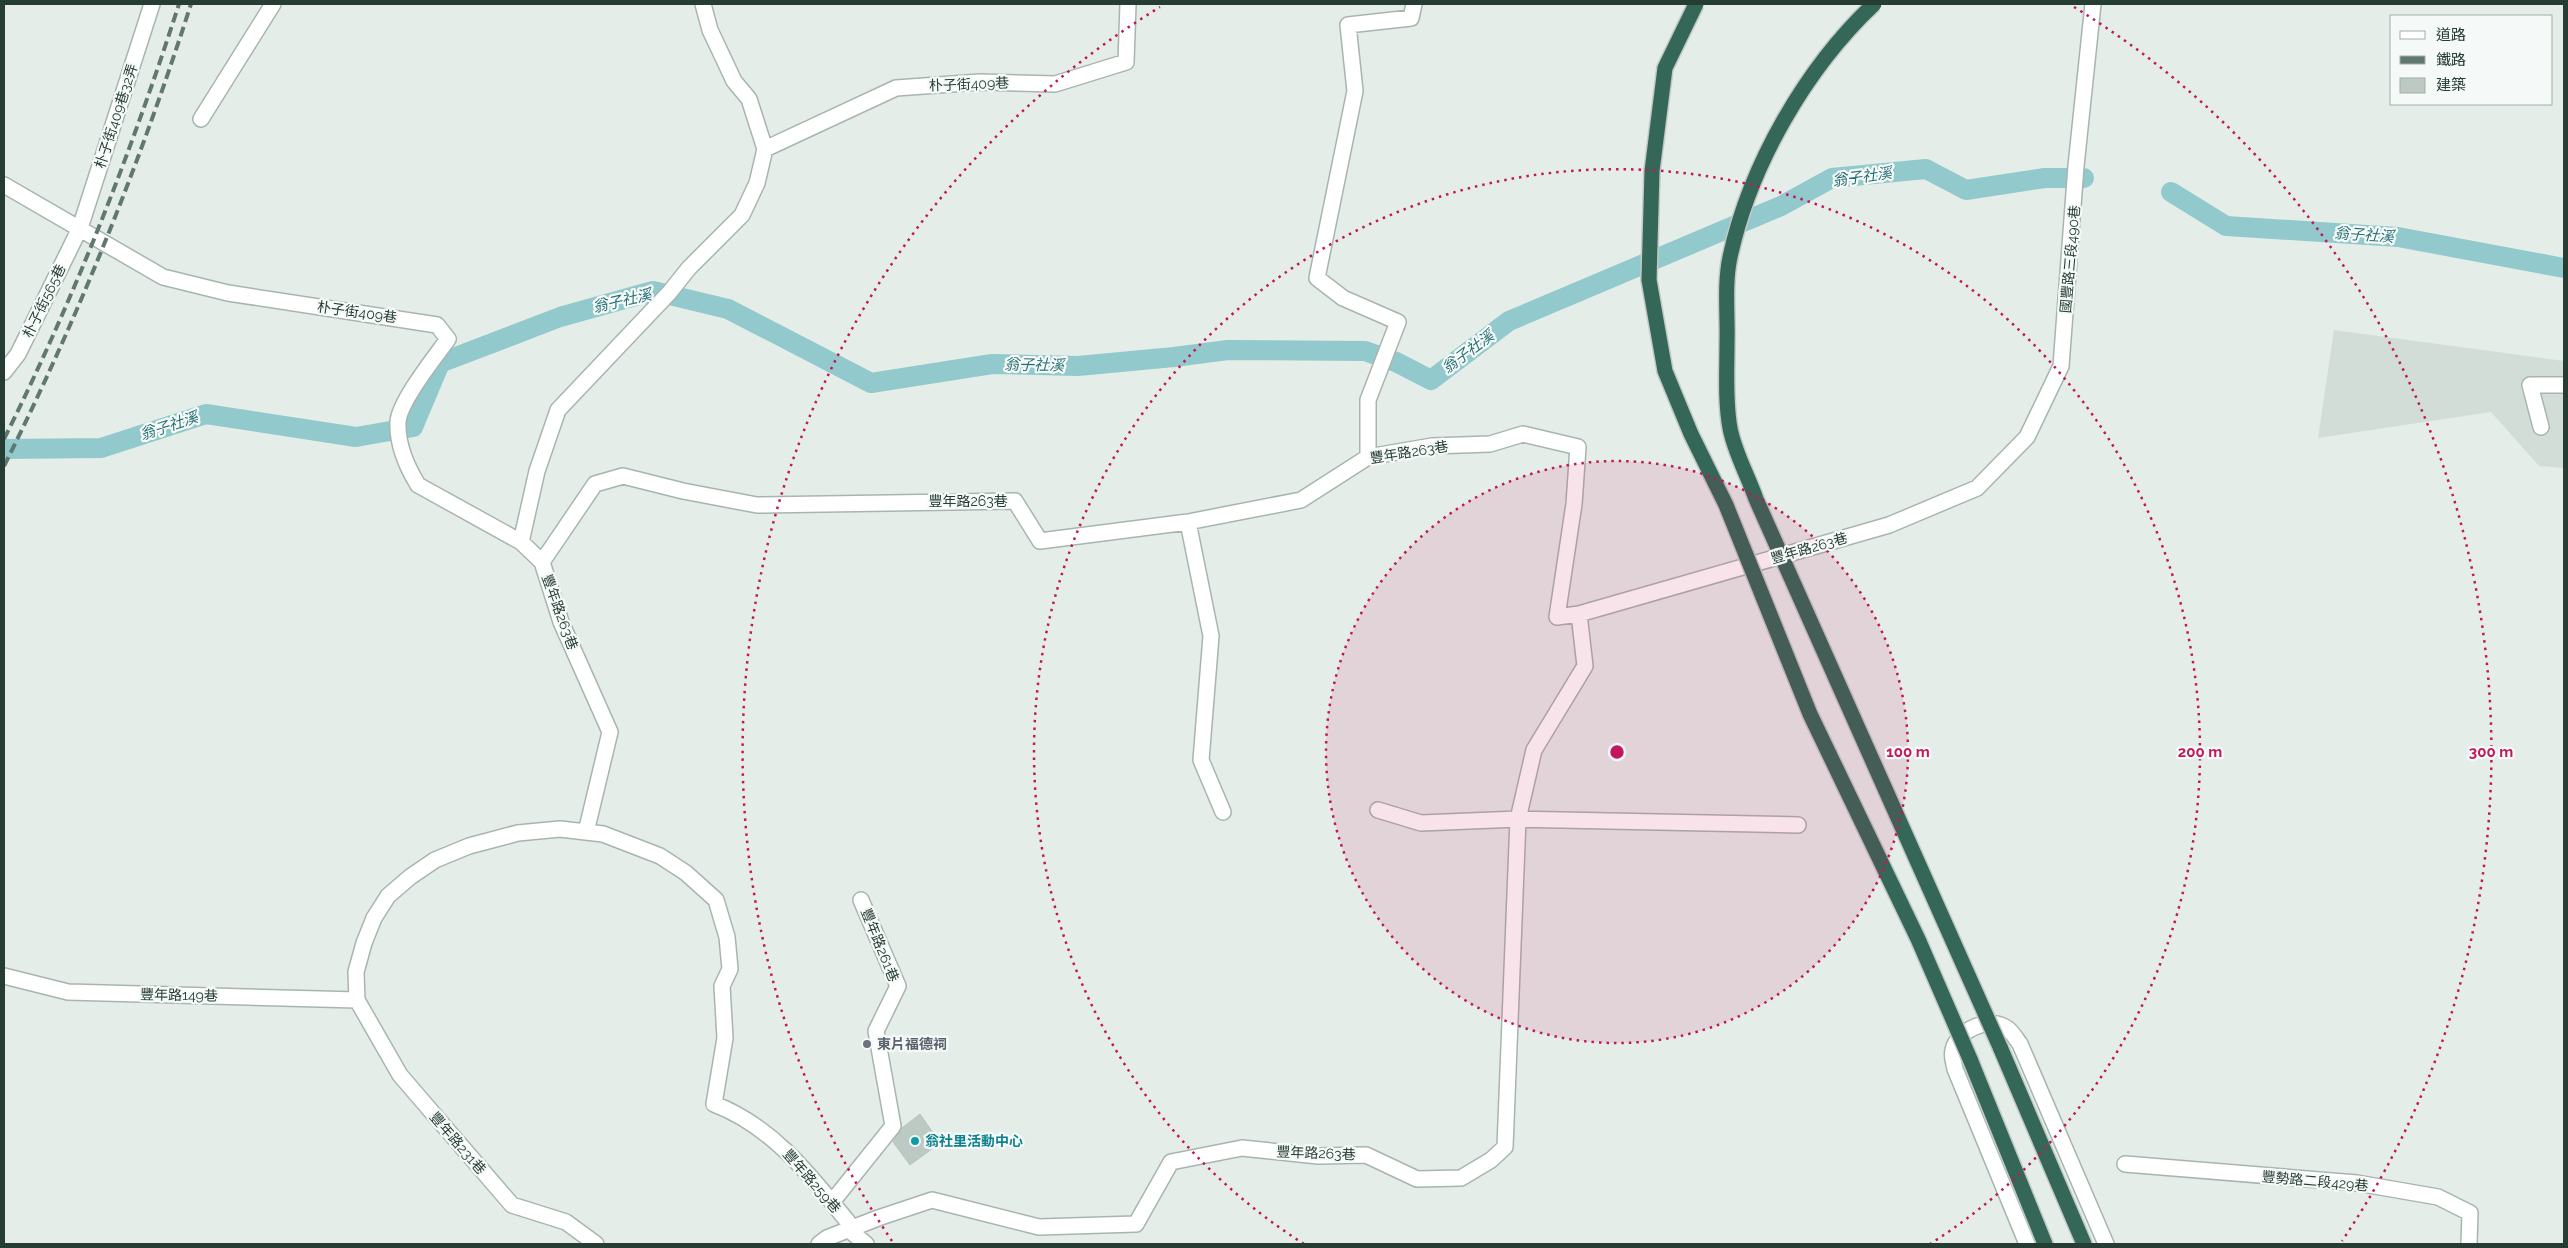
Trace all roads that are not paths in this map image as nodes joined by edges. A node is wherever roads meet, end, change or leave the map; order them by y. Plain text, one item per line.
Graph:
1 (152, 4) edge
2 (273, 4) edge
3 (703, 4) edge
4 (1128, 4) edge
5 (1414, 4) edge
6 (1696, 4) edge
7 (1874, 4) edge
8 (2093, 4) edge
9 (201, 119) dead end
10 (765, 149) junction
11 (4, 185) edge
12 (80, 228) junction
13 (4, 372) edge
14 (2564, 386) edge
15 (2541, 427) dead end
16 (1368, 457) junction
17 (1977, 488) joint
18 (1188, 522) junction
19 (521, 542) junction
20 (542, 562) junction
21 (1579, 614) junction
22 (1378, 810) dead end
23 (1223, 812) dead end
24 (1518, 819) junction
25 (1798, 826) dead end
26 (586, 832) junction
27 (861, 900) dead end
28 (4, 976) edge
29 (357, 1000) junction
30 (2125, 1164) dead end
31 (832, 1202) junction
32 (849, 1230) junction
33 (596, 1244) edge
34 (819, 1244) edge
35 (866, 1244) edge
36 (2027, 1244) edge
37 (2044, 1244) edge
38 (2084, 1244) edge
39 (2106, 1244) edge
40 (2469, 1244) edge

1 - 12 street, 朴子街409巷32弄
2 - 9 street
3 - 10 street
4 - 10 street, 朴子街409巷
5 - 16 street
6 - 37 highway, bridge
7 - 38 highway, bridge
8 - 17 street, 國豐路三段490巷
10 - 19 street
11 - 12 street, 朴子街409巷
12 - 13 street, 朴子街565巷
12 - 19 street, 朴子街409巷
14 - 15 street
16 - 18 street, 豐年路263巷
16 - 21 street, 豐年路263巷
17 - 21 street, 豐年路263巷
18 - 20 street, 豐年路263巷
18 - 23 street
19 - 20 street, 朴子街409巷
20 - 26 street, 豐年路263巷
21 - 24 street, 豐年路263巷
22 - 24 street
24 - 25 street
24 - 32 street, 豐年路263巷
26 - 29 street, 豐年路259巷
26 - 31 street, 豐年路259巷
27 - 31 street, 豐年路261巷
28 - 29 street, 豐年路149巷
29 - 33 street, 豐年路231巷
30 - 40 street, 豐勢路二段429巷
31 - 32 street, 豐年路259巷
32 - 34 street
32 - 35 street
36 - 39 street

